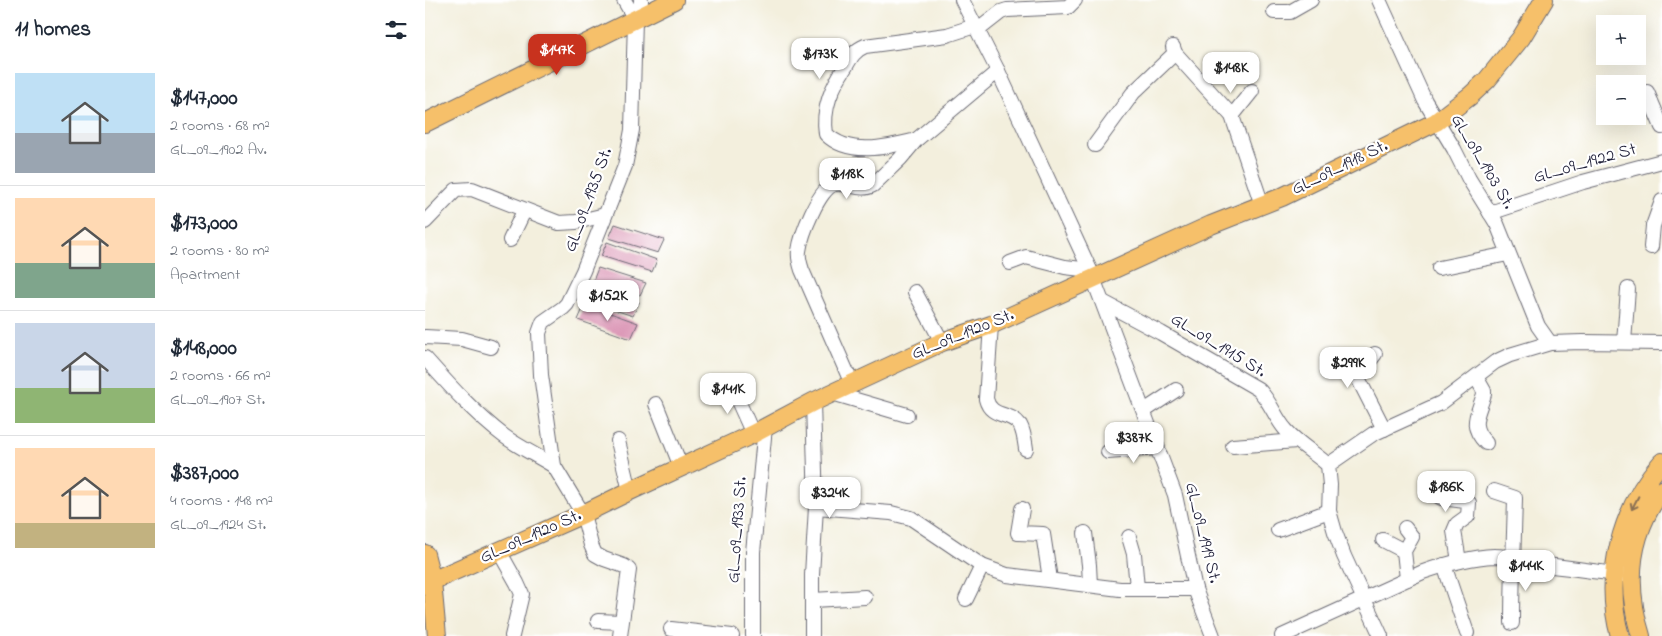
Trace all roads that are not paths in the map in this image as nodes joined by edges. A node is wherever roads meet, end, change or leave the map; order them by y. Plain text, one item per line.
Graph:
1 (624, 0) edge
2 (674, 0) edge
3 (962, 0) edge
4 (1075, 0) edge
5 (1311, 0) edge
6 (1379, 0) edge
7 (1544, 0) edge
8 (639, 12) edge
9 (1274, 12) dead end
10 (977, 28) junction
11 (998, 72) junction
12 (1252, 91) dead end
13 (1647, 92) dead end
14 (1232, 116) junction
15 (1436, 122) junction
16 (425, 124) edge
17 (1662, 127) edge
18 (917, 140) junction
19 (1095, 145) dead end
20 (1662, 162) edge
21 (1662, 202) edge
22 (1262, 205) junction
23 (524, 211) junction
24 (1490, 213) junction
25 (605, 215) junction
26 (425, 222) edge
27 (510, 240) dead end
28 (1651, 247) dead end
29 (1508, 254) junction
30 (1010, 262) dead end
31 (1439, 268) dead end
32 (1092, 274) junction
33 (1628, 289) dead end
34 (915, 292) dead end
35 (1103, 302) junction
36 (991, 325) junction
37 (425, 337) edge
38 (942, 342) junction
39 (1624, 342) junction
40 (1550, 343) junction
41 (1662, 343) edge
42 (491, 347) dead end
43 (1375, 354) dead end
44 (425, 358) edge
45 (1476, 377) junction
46 (730, 383) dead end
47 (852, 384) junction
48 (1176, 390) dead end
49 (832, 393) junction
50 (813, 402) junction
51 (656, 404) dead end
52 (1144, 412) junction
53 (907, 415) dead end
54 (1383, 429) junction
55 (759, 430) junction
56 (618, 440) dead end
57 (1297, 441) junction
58 (1486, 443) dead end
59 (1233, 446) dead end
60 (1158, 448) junction
61 (1027, 449) dead end
62 (1108, 452) dead end
63 (1662, 462) edge
64 (554, 466) junction
65 (1328, 466) junction
66 (681, 468) junction
67 (1442, 488) dead end
68 (630, 490) junction
69 (1662, 490) edge
70 (1494, 491) dead end
71 (817, 507) junction
72 (1022, 509) dead end
73 (1329, 511) junction
74 (583, 514) junction
75 (1405, 528) dead end
76 (1278, 530) dead end
77 (1085, 534) dead end
78 (1129, 537) dead end
79 (1383, 540) dead end
80 (499, 551) junction
81 (1404, 551) junction
82 (425, 554) edge
83 (1514, 558) junction
84 (1459, 562) junction
85 (1444, 565) junction
86 (982, 566) junction
87 (1613, 574) junction
88 (1631, 576) junction
89 (1050, 579) junction
90 (1407, 579) junction
91 (428, 582) edge
92 (1090, 584) junction
93 (1137, 588) junction
94 (1195, 589) junction
95 (865, 597) dead end
96 (1364, 598) junction
97 (966, 599) dead end
98 (813, 600) junction
99 (598, 621) dead end
100 (1511, 624) dead end
101 (621, 629) edge
102 (671, 630) dead end
103 (1467, 633) dead end
104 (437, 636) edge
105 (513, 636) edge
106 (732, 636) edge
107 (753, 636) edge
108 (812, 636) edge
109 (1213, 636) edge
110 (1282, 636) edge
111 (1381, 636) edge
112 (1620, 636) edge
113 (1641, 636) edge

1 - 8 street
2 - 8 main road
3 - 10 street, GL_09_1919 St.
4 - 10 street
5 - 9 street
6 - 15 street, GL_09_1903 St.
7 - 15 main road, GL_09_1918 St.
8 - 16 main road
8 - 25 street, GL_09_1935 St.
10 - 11 street, GL_09_1919 St.
10 - 18 street
11 - 18 street
11 - 32 street, GL_09_1919 St.
12 - 14 street
13 - 17 street
14 - 19 street
14 - 22 street
15 - 22 main road, GL_09_1918 St.
15 - 24 street, GL_09_1903 St.
18 - 47 street
20 - 24 street, GL_09_1922 St
21 - 28 street
22 - 32 main road, GL_09_1918 St.
23 - 25 street
23 - 26 street
23 - 27 street
24 - 29 street, GL_09_1903 St.
25 - 64 street, GL_09_1935 St.
29 - 31 street
29 - 40 street, GL_09_1903 St.
30 - 32 street
32 - 35 street, GL_09_1919 St.
32 - 36 main road, GL_09_1920 St.
33 - 39 street
34 - 38 street
35 - 52 street, GL_09_1919 St.
35 - 57 street, GL_09_1915 St.
36 - 38 main road, GL_09_1920 St.
36 - 61 street
37 - 42 street
38 - 47 main road, GL_09_1920 St.
39 - 40 street
39 - 41 street
40 - 45 street
43 - 54 street
44 - 64 street
45 - 54 street
45 - 58 street
46 - 55 street
47 - 49 main road, GL_09_1920 St.
48 - 52 street
49 - 50 main road, GL_09_1920 St.
49 - 53 street
50 - 55 main road, GL_09_1920 St.
50 - 71 street
51 - 66 street
52 - 60 street, GL_09_1919 St.
54 - 65 street
55 - 66 main road, GL_09_1920 St.
55 - 107 street, GL_09_1933 St.
56 - 68 street
57 - 59 street
57 - 65 street, GL_09_1915 St.
60 - 62 street
60 - 94 street, GL_09_1919 St.
63 -> 87 main road
64 - 74 street
65 - 73 street
66 - 68 main road, GL_09_1920 St.
67 - 84 street
68 - 74 main road, GL_09_1920 St.
69 - 88 main road
70 - 83 street
71 - 86 street
71 - 98 street
72 - 89 street
73 - 76 street
73 - 96 street
74 - 80 main road, GL_09_1920 St.
74 - 101 street
75 - 81 street
77 - 92 street
78 - 93 street
79 - 81 street
80 - 91 main road, GL_09_1920 St.
80 - 105 street
81 - 90 street
82 - 91 main road
83 - 84 street
83 - 87 street
83 - 100 street
84 - 85 street
85 - 90 street
85 - 103 street
86 - 89 street
86 - 97 street
87 - 88 street
87 - 112 main road
88 - 113 main road
89 - 92 street
90 - 96 street
91 - 104 main road
92 - 93 street
93 - 94 street
94 - 109 street, GL_09_1919 St.
95 - 98 street
96 - 110 street
96 - 111 street
98 - 108 street
99 - 101 street
102 - 106 street

